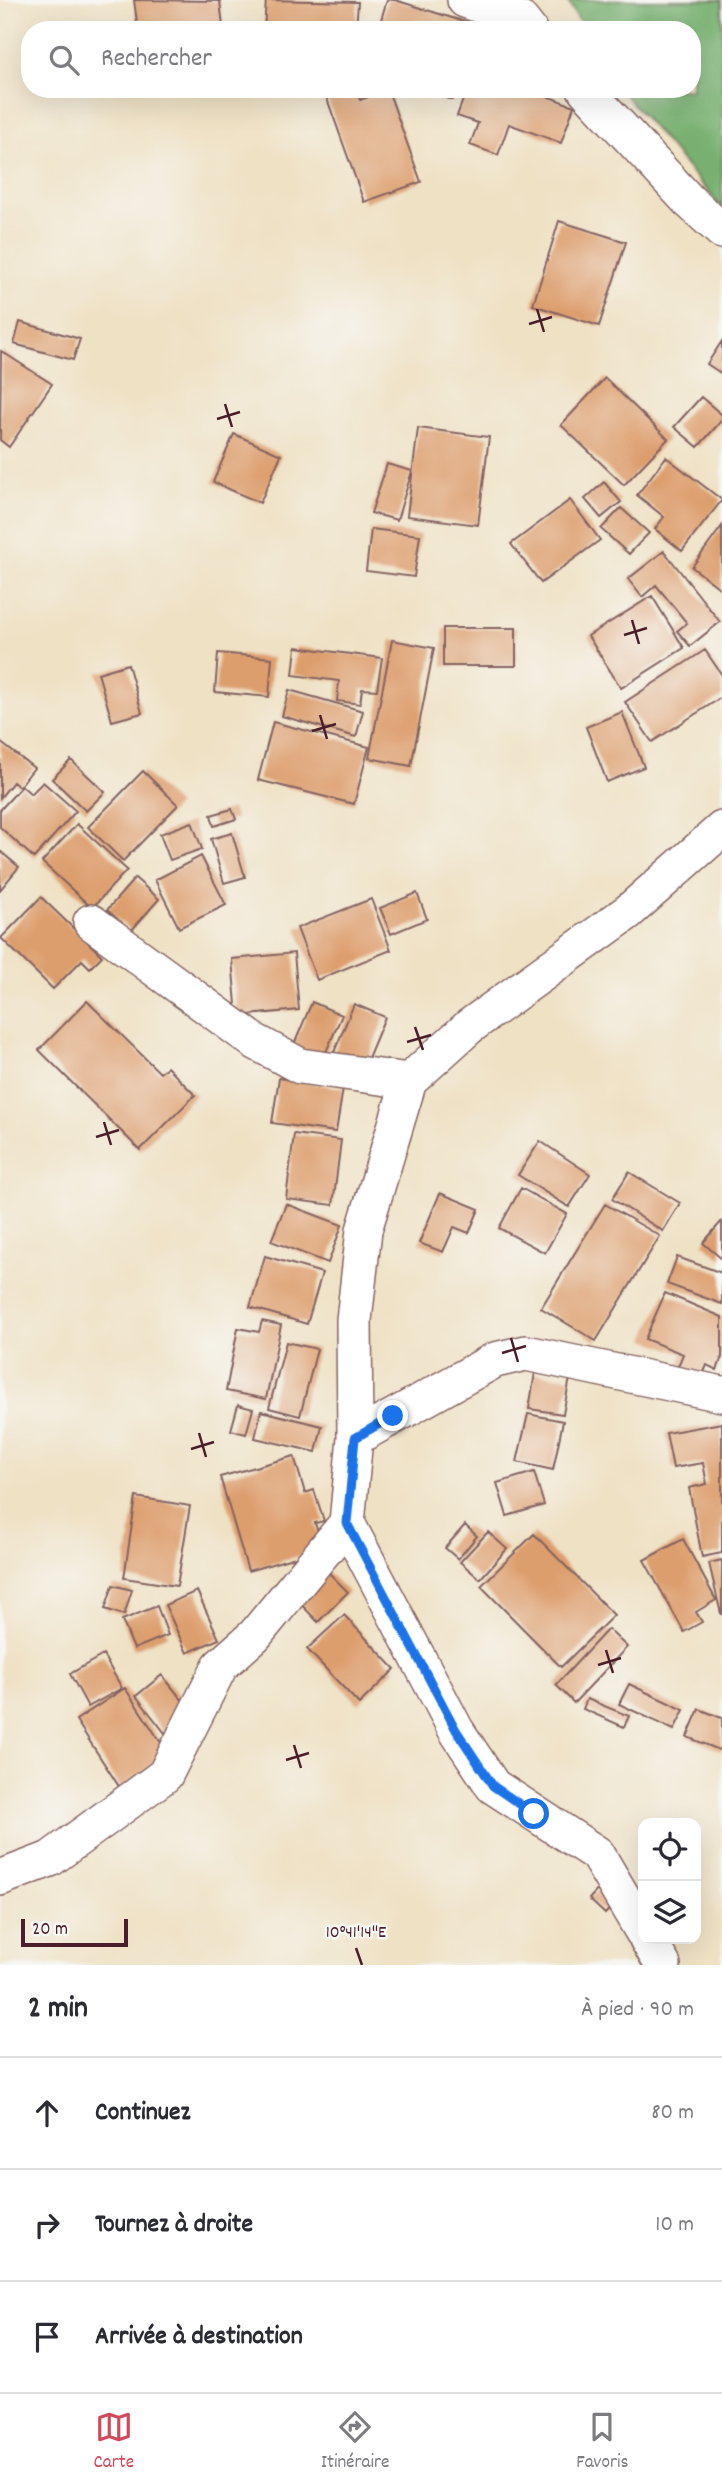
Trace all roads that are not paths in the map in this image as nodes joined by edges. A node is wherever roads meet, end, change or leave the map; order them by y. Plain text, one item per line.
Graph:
1 (465, 0) edge
2 (522, 17) edge
3 (593, 98) edge
4 (722, 231) edge
5 (722, 829) edge
6 (92, 922) dead end
7 (409, 1081) junction
8 (722, 1394) edge
9 (355, 1438) junction
10 (347, 1523) junction
11 (0, 1878) edge
12 (638, 1924) edge
13 (651, 1944) edge
14 (663, 1965) edge

1 - 2 street
3 - 4 street
5 - 7 street
6 - 7 street
7 - 9 street
8 - 9 street
9 - 10 street
10 - 11 street
10 - 12 street
13 - 14 street

